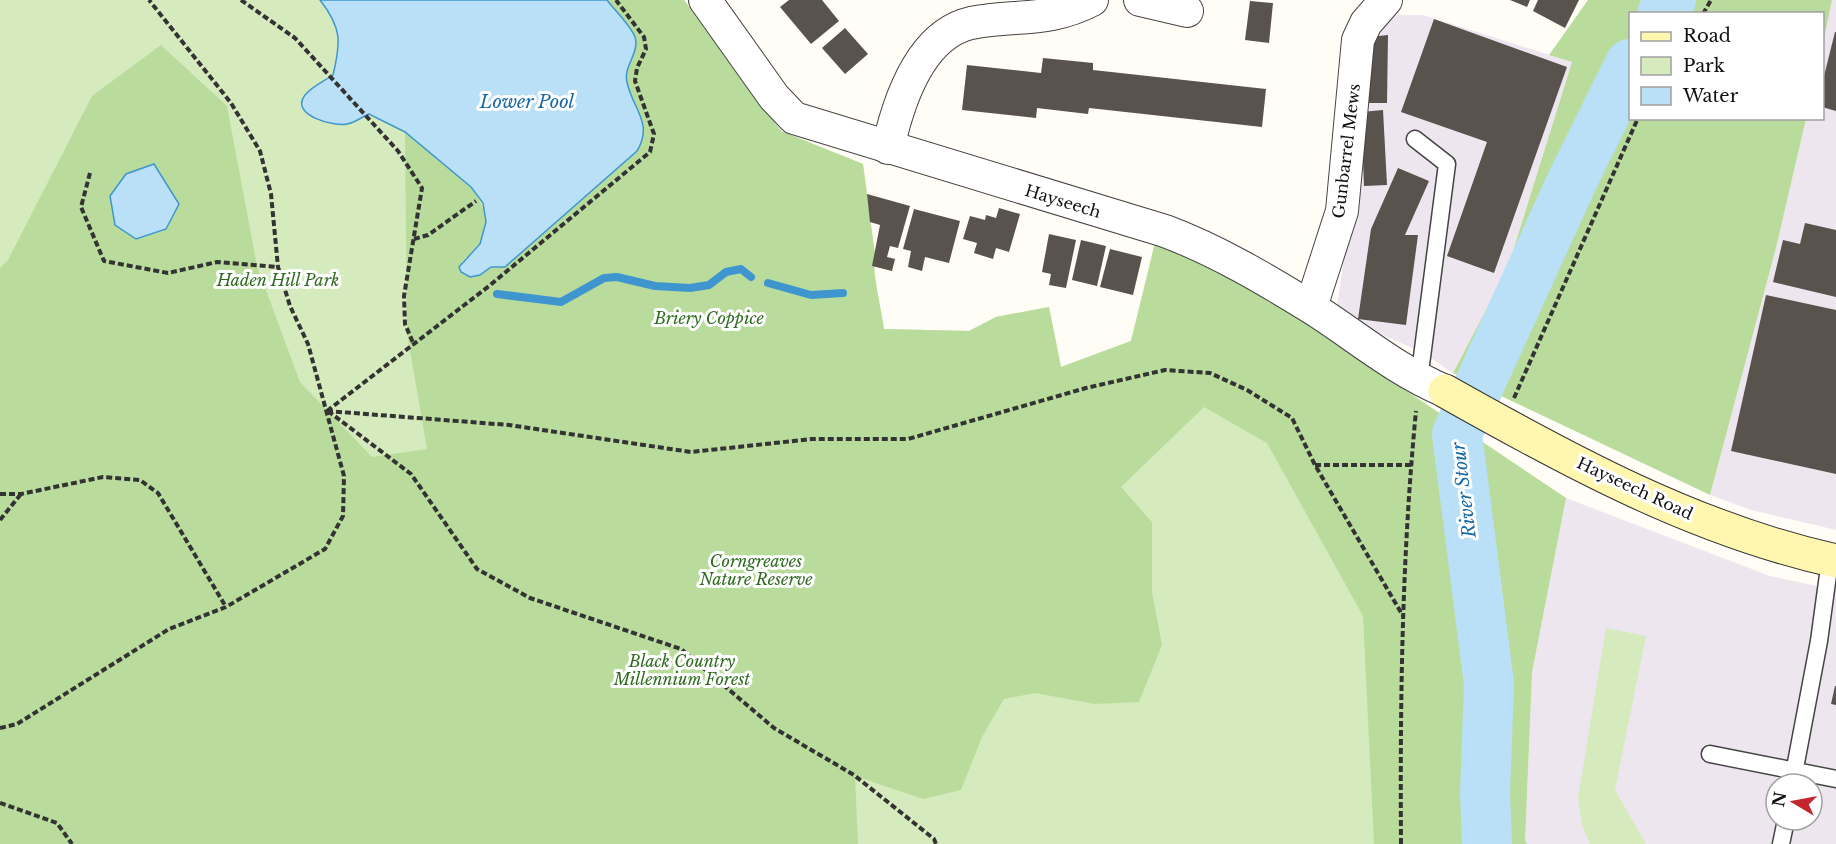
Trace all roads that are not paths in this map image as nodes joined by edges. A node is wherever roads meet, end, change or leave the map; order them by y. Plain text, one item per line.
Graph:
1 (705, 0) edge
2 (1092, 0) edge
3 (1140, 0) edge
4 (1386, 0) edge
5 (1187, 11) dead end
6 (1415, 138) dead end
7 (888, 148) junction
8 (1311, 307) junction
9 (1432, 385) junction
10 (1833, 561) edge
11 (1710, 754) dead end
12 (1772, 772) edge
13 (1794, 772) edge

1 - 7 street, Hayseech
2 - 7 street
3 - 5 street
4 - 8 street, Gunbarrel Mews
6 - 9 lane
7 - 8 street, Hayseech
8 - 9 street, Hayseech
9 - 10 street, Hayseech Road
10 - 13 lane
11 - 12 lane

